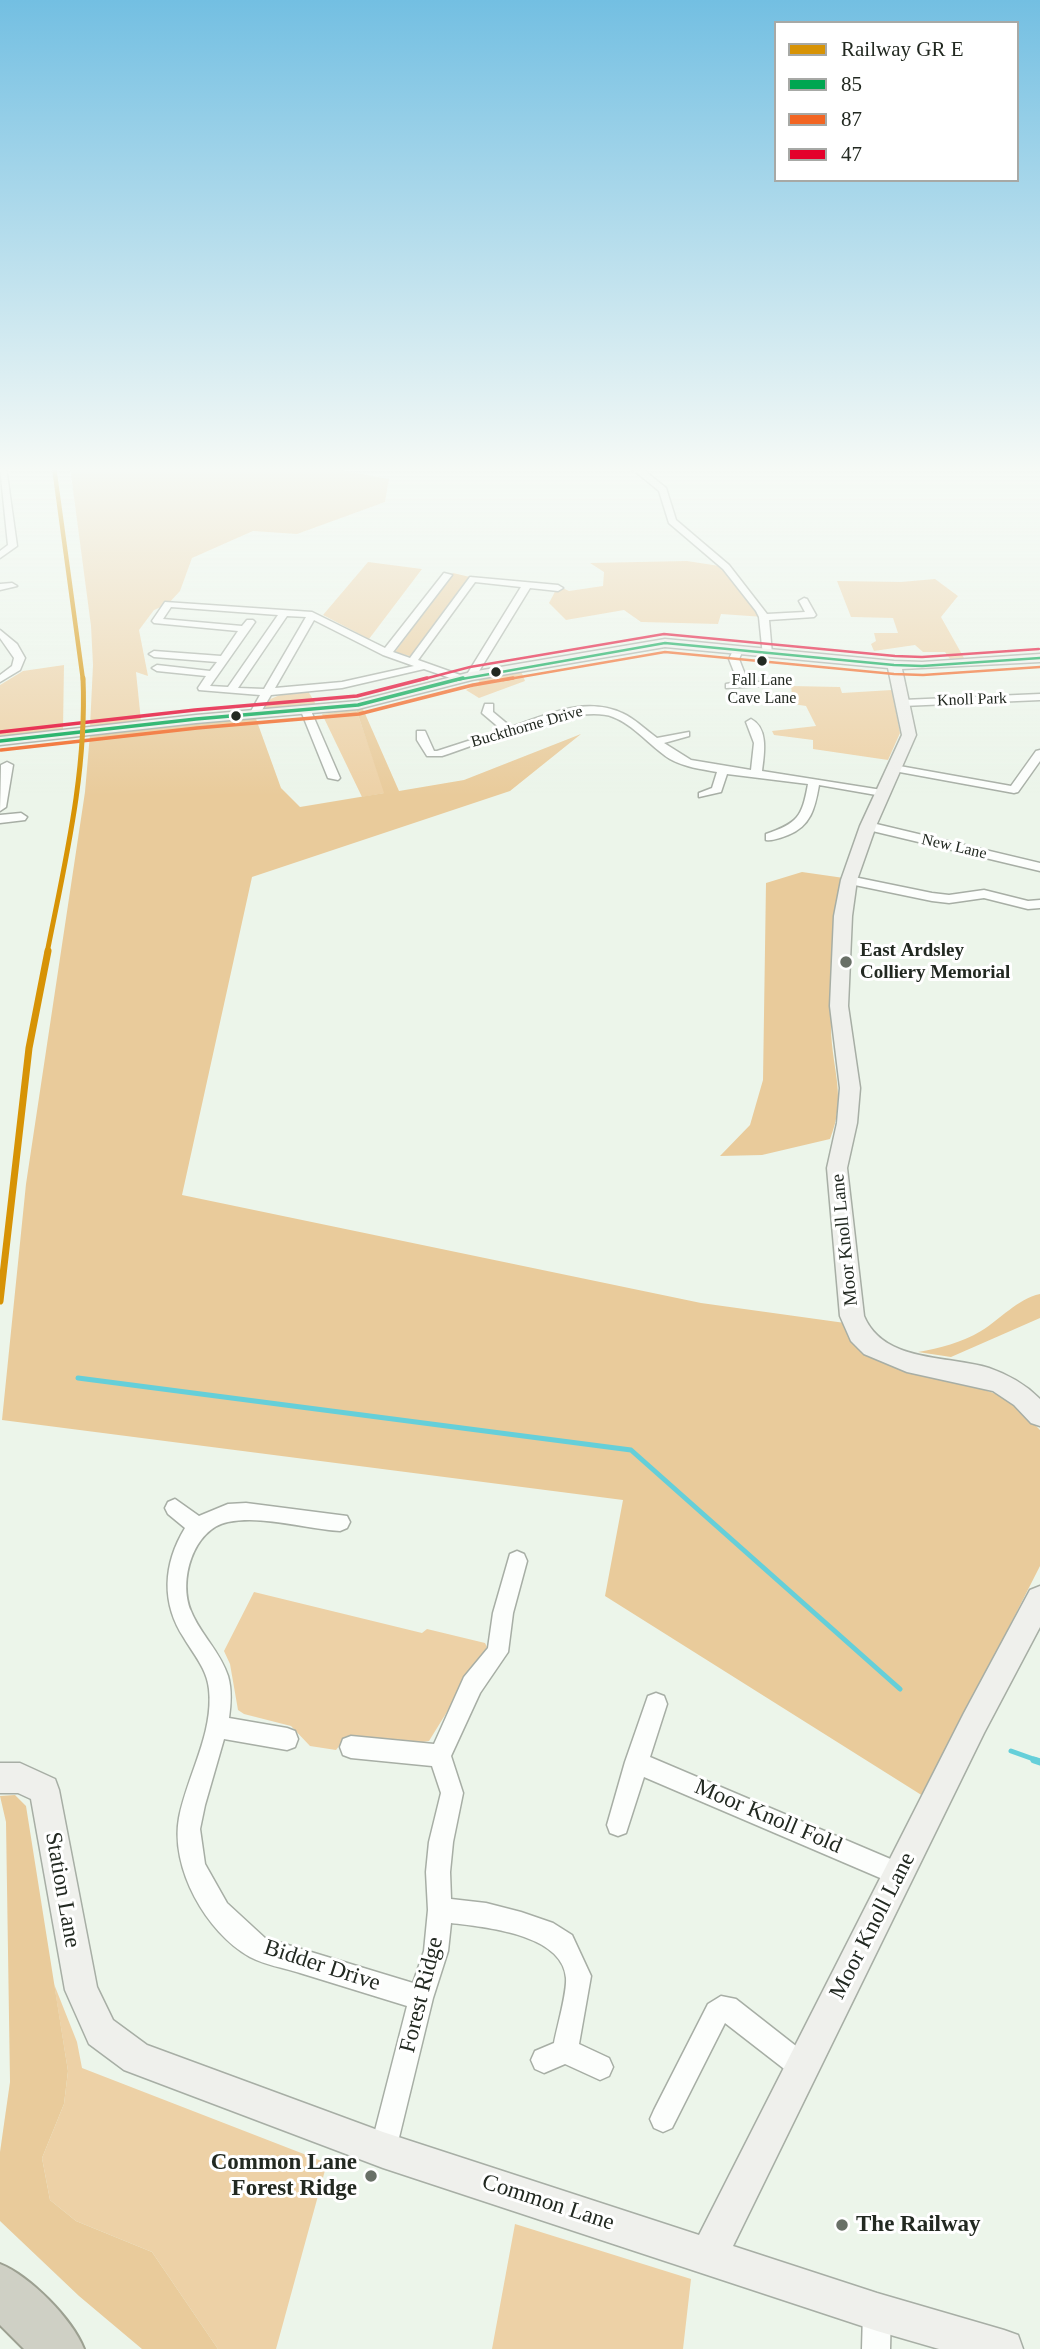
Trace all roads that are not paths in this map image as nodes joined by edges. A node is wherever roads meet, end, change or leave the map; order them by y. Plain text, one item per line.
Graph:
1 (446, 577) edge
2 (733, 577) edge
3 (527, 585) junction
4 (12, 586) dead end
5 (0, 587) edge
6 (558, 588) dead end
7 (804, 601) dead end
8 (258, 610) junction
9 (285, 611) junction
10 (312, 615) junction
11 (764, 617) junction
12 (245, 629) junction
13 (0, 633) edge
14 (737, 650) junction
15 (387, 653) junction
16 (154, 654) dead end
17 (767, 654) junction
18 (1040, 658) edge
19 (224, 659) junction
20 (412, 662) junction
21 (894, 665) junction
22 (425, 666) junction
23 (157, 668) dead end
24 (214, 674) junction
25 (465, 677) junction
26 (0, 679) edge
27 (758, 684) dead end
28 (744, 685) junction
29 (730, 686) dead end
30 (231, 691) junction
31 (266, 694) junction
32 (1040, 698) edge
33 (903, 703) junction
34 (306, 711) junction
35 (255, 713) junction
36 (474, 716) dead end
37 (751, 722) dead end
38 (408, 729) dead end
39 (510, 731) junction
40 (685, 734) dead end
41 (0, 740) edge
42 (657, 742) junction
43 (1037, 751) edge
44 (8, 765) edge
45 (894, 768) junction
46 (723, 770) junction
47 (756, 774) junction
48 (334, 778) dead end
49 (814, 781) junction
50 (881, 793) junction
51 (703, 795) dead end
52 (0, 807) edge
53 (21, 817) dead end
54 (0, 819) edge
55 (868, 826) junction
56 (770, 836) dead end
57 (1040, 867) edge
58 (849, 880) junction
59 (1040, 904) edge
60 (1040, 1415) edge
61 (175, 1508) dead end
62 (340, 1522) dead end
63 (198, 1527) junction
64 (517, 1561) dead end
65 (1040, 1599) edge
66 (656, 1704) dead end
67 (217, 1727) junction
68 (287, 1739) dead end
69 (351, 1747) dead end
70 (440, 1756) junction
71 (636, 1762) junction
72 (10, 1778) edge
73 (618, 1825) dead end
74 (899, 1874) junction
75 (440, 1910) junction
76 (421, 1998) junction
77 (101, 2032) joint
78 (801, 2066) junction
79 (600, 2067) dead end
80 (663, 2119) dead end
81 (383, 2150) junction
82 (709, 2255) junction
83 (0, 2289) edge
84 (877, 2312) junction
85 (59, 2349) edge
86 (876, 2349) edge
87 (1004, 2349) edge

1 - 15 street
2 - 11 street
3 - 6 street
3 - 20 street
3 - 25 street
4 - 5 street
7 - 11 street
8 - 9 street
8 - 12 street
8 - 12 street
9 - 10 street
9 - 30 street
10 - 15 street
10 - 31 street
11 - 17 street
12 - 19 street
13 - 26 street
14 - 17 street
14 - 25 street
14 - 28 street
15 - 20 street
16 - 19 street
17 - 21 street
18 - 21 street
19 - 24 street
20 - 22 street
21 - 33 street, Moor Knoll Lane
22 - 25 street
22 - 31 street
23 - 24 street
24 - 30 street
25 - 34 street
27 - 28 street
28 - 29 street
30 - 31 street
31 - 35 street
32 - 33 street, Knoll Park
33 - 45 street, Moor Knoll Lane
34 - 35 street
34 - 48 street
35 - 41 street
36 - 39 street
37 - 47 street
38 - 39 street, Buckthorne Drive
39 - 42 street, Buckthorne Drive
40 - 42 street
42 - 46 street, Buckthorne Drive
43 - 45 street
44 - 52 street
45 - 50 street, Moor Knoll Lane
46 - 47 street, Buckthorne Drive
46 - 51 street
47 - 49 street, Buckthorne Drive
49 - 50 street, Buckthorne Drive
49 - 56 street
50 - 55 street, Moor Knoll Lane
53 - 54 street
55 - 57 street, New Lane
55 - 58 street, Moor Knoll Lane
58 - 59 street
58 - 60 street, Moor Knoll Lane
61 - 63 street
62 - 63 street
63 - 67 street, Bidder Drive
64 - 70 street
65 - 74 street, Moor Knoll Lane
66 - 71 street
67 - 68 street
67 - 76 street, Bidder Drive
69 - 70 street
70 - 75 street, Forest Ridge
71 - 73 street
71 - 74 street, Moor Knoll Fold
72 - 77 street, Station Lane
74 - 78 street, Moor Knoll Lane
75 - 76 street, Forest Ridge
75 - 79 street
76 - 81 street, Forest Ridge
77 - 81 street, Common Lane
78 - 80 street
78 - 82 street, Moor Knoll Lane
81 - 82 street, Common Lane
82 - 84 street, Common Lane
83 - 85 highway
84 - 86 street
84 - 87 street, Common Lane

